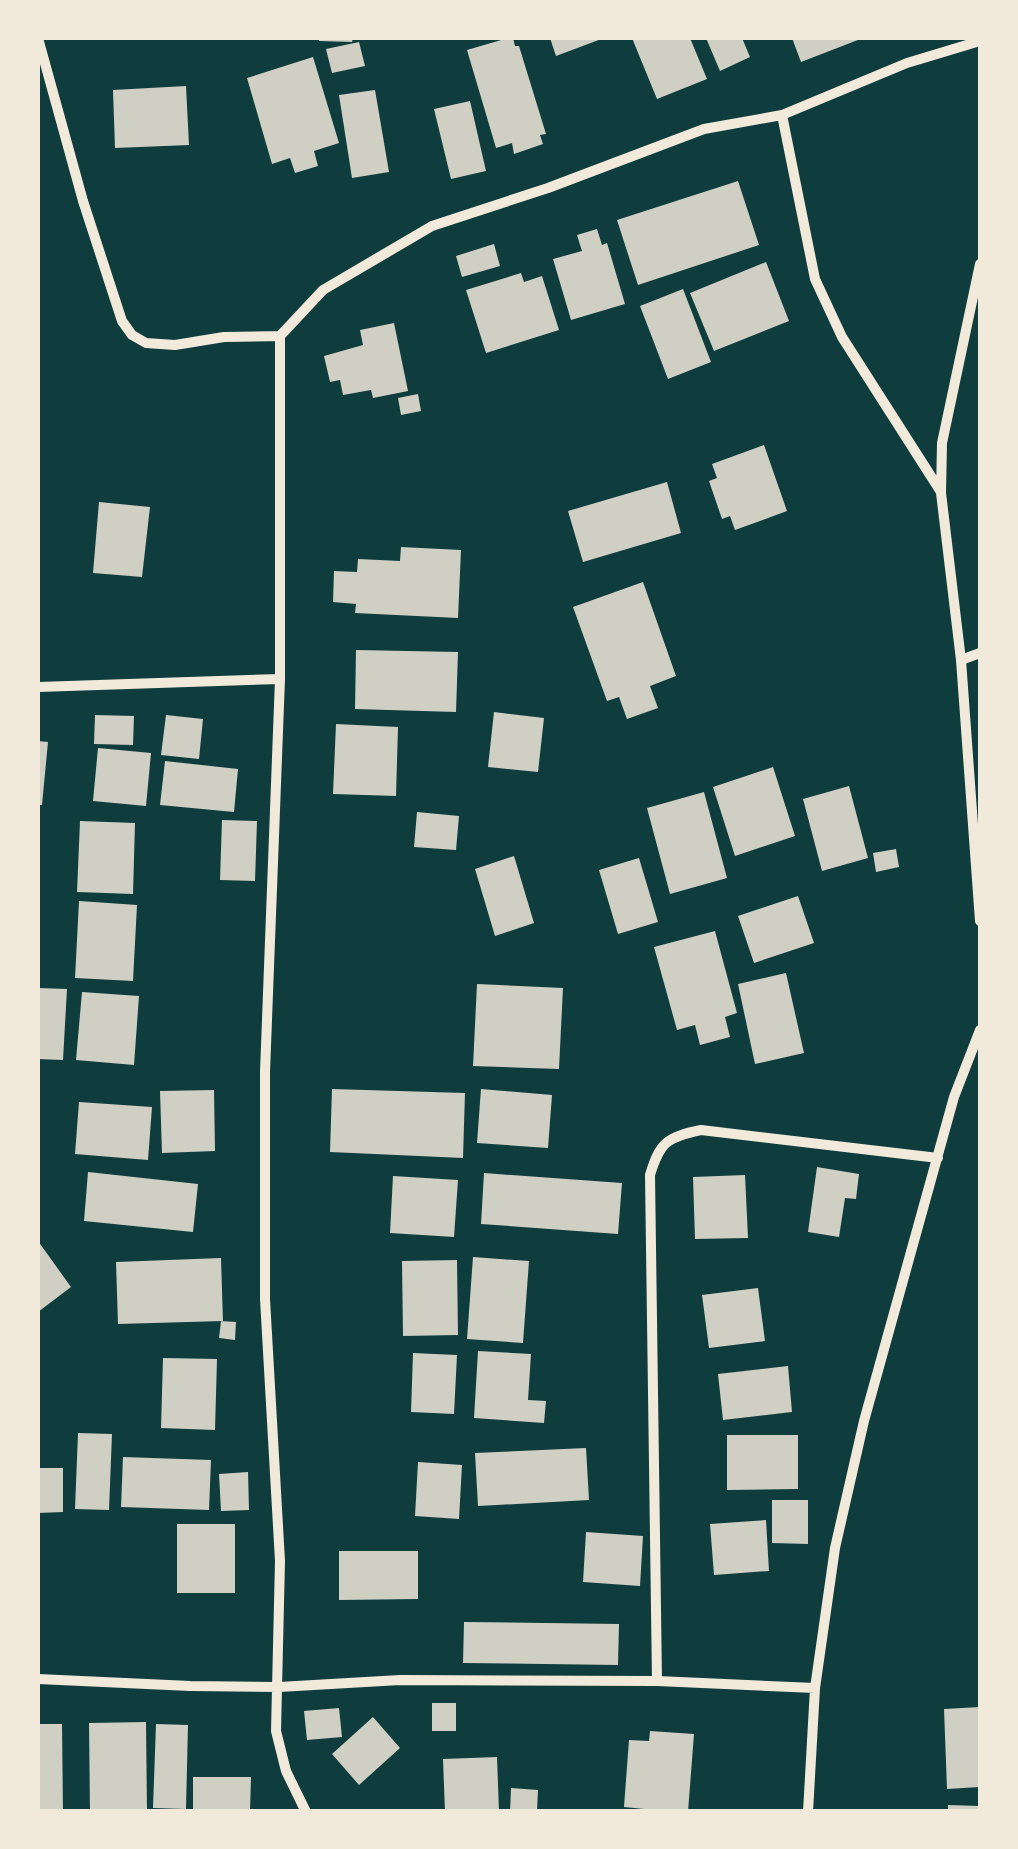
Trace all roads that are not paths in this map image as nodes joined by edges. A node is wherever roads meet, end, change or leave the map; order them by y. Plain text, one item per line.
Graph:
1 (38, 38) edge
2 (980, 42) edge
3 (782, 114) junction
4 (980, 264) edge
5 (280, 336) junction
6 (941, 493) junction
7 (980, 652) edge
8 (960, 660) junction
9 (280, 679) junction
10 (38, 686) edge
11 (980, 921) edge
12 (980, 1034) edge
13 (938, 1158) junction
14 (38, 1678) edge
15 (657, 1681) junction
16 (279, 1687) junction
17 (816, 1688) junction
18 (306, 1812) edge
19 (808, 1812) edge

1 - 5 street
2 - 3 street
3 - 5 street
3 - 6 street
4 - 6 street
5 - 9 street
6 - 8 street
7 - 8 street
8 - 11 street
9 - 10 street
9 - 16 street
12 - 13 street
13 - 15 street
13 - 17 street
14 - 16 street
15 - 16 street
15 - 17 street
16 - 18 street
17 - 19 street

